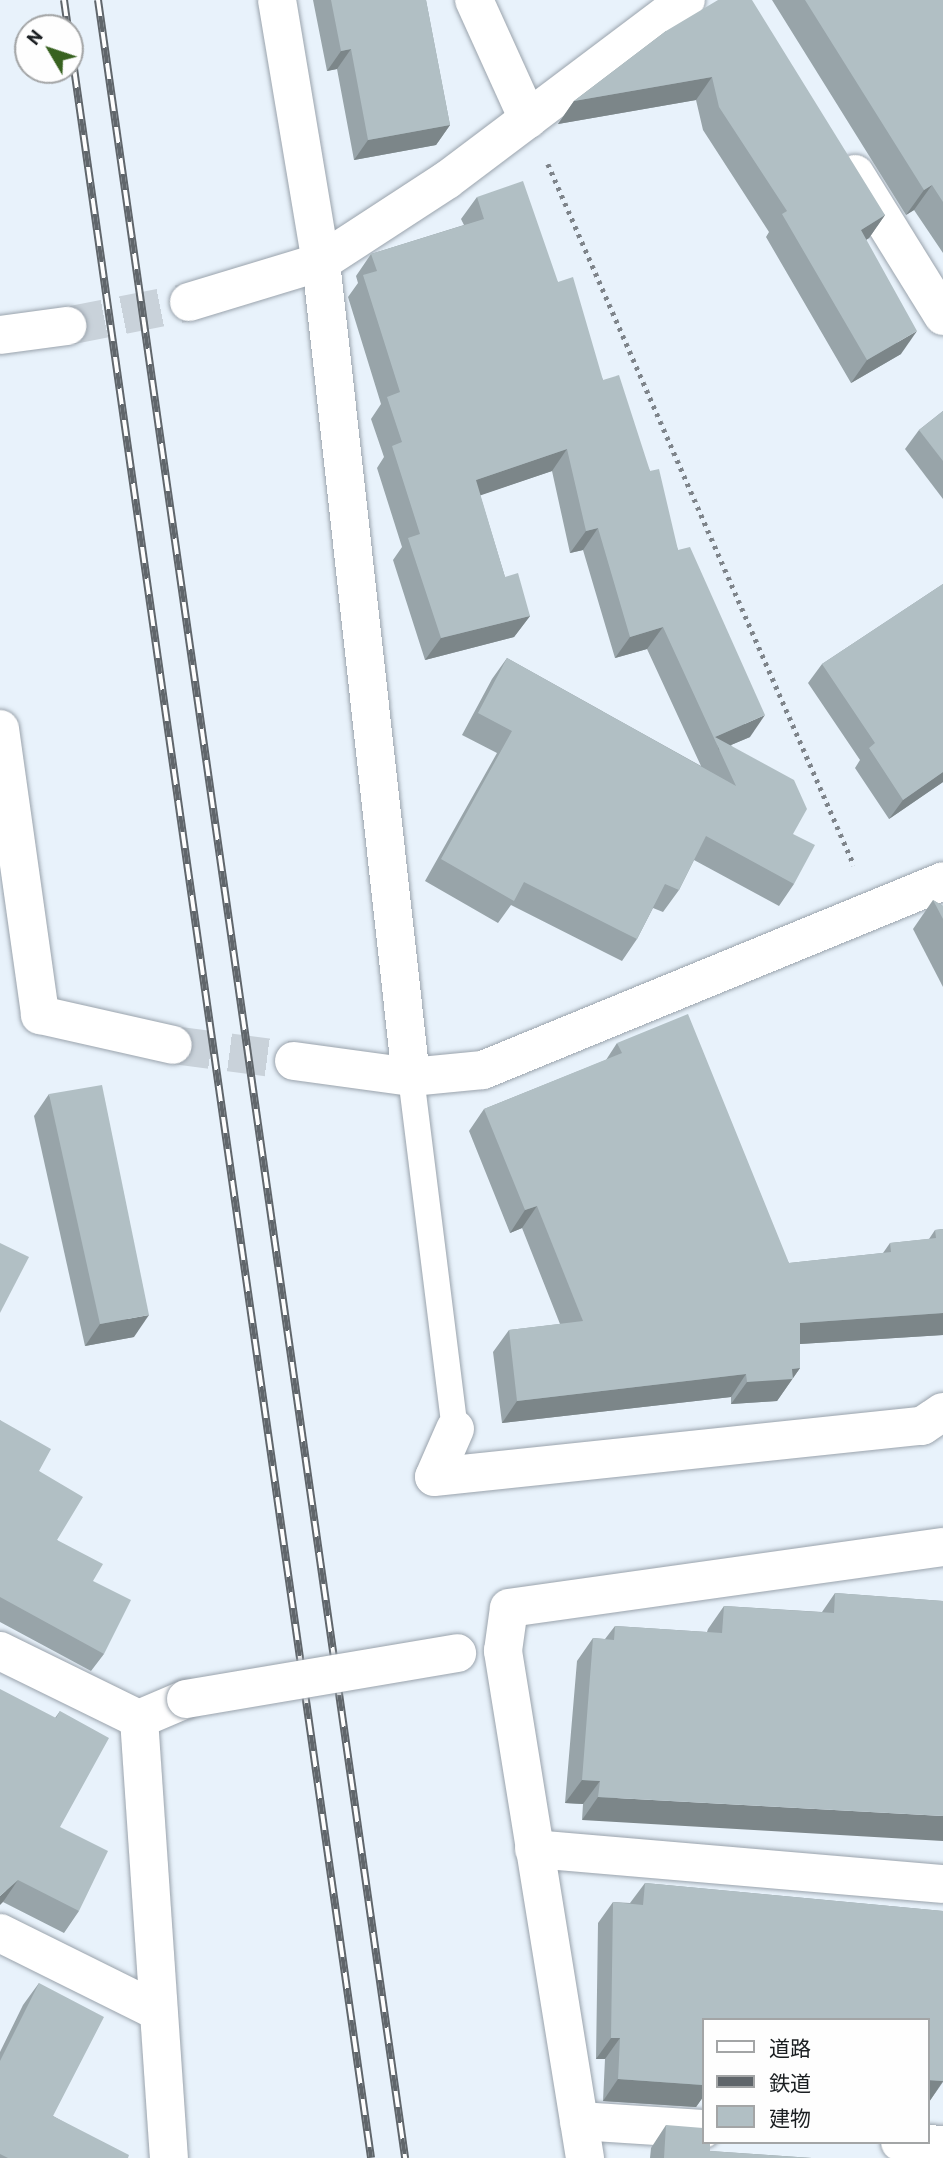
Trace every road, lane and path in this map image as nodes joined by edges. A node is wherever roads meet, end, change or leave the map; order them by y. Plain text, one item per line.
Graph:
1 (277, 0) edge
2 (474, 0) edge
3 (686, 0) edge
4 (528, 119) junction
5 (834, 141) edge
6 (321, 262) junction
7 (189, 302) tunnel mouth
8 (943, 316) edge
9 (67, 326) tunnel mouth
10 (0, 335) edge
11 (0, 729) edge
12 (943, 881) edge
13 (875, 914) junction
14 (173, 1045) tunnel mouth
15 (294, 1061) tunnel mouth
16 (411, 1077) junction
17 (943, 1412) edge
18 (455, 1429) joint
19 (943, 1547) edge
20 (0, 1651) edge
21 (503, 1651) junction
22 (139, 1719) junction
23 (534, 1849) junction
24 (943, 1884) edge
25 (0, 1933) edge
26 (155, 2010) junction
27 (579, 2121) junction
28 (702, 2129) edge
29 (169, 2158) edge
30 (585, 2158) edge

1 - 6 street
2 - 4 street
3 - 4 street
4 - 6 street
4 - 13 path
5 - 8 street
6 - 7 street
6 - 16 street
9 - 10 street
11 - 14 street
12 - 13 street
13 - 16 street
15 - 16 street
16 - 18 lane
17 - 18 street
19 - 21 street
20 - 22 street
21 - 22 street, bridge
21 - 23 street
22 - 26 street
23 - 24 street
23 - 27 street
25 - 26 street
26 - 29 street
27 - 28 street
27 - 30 street

